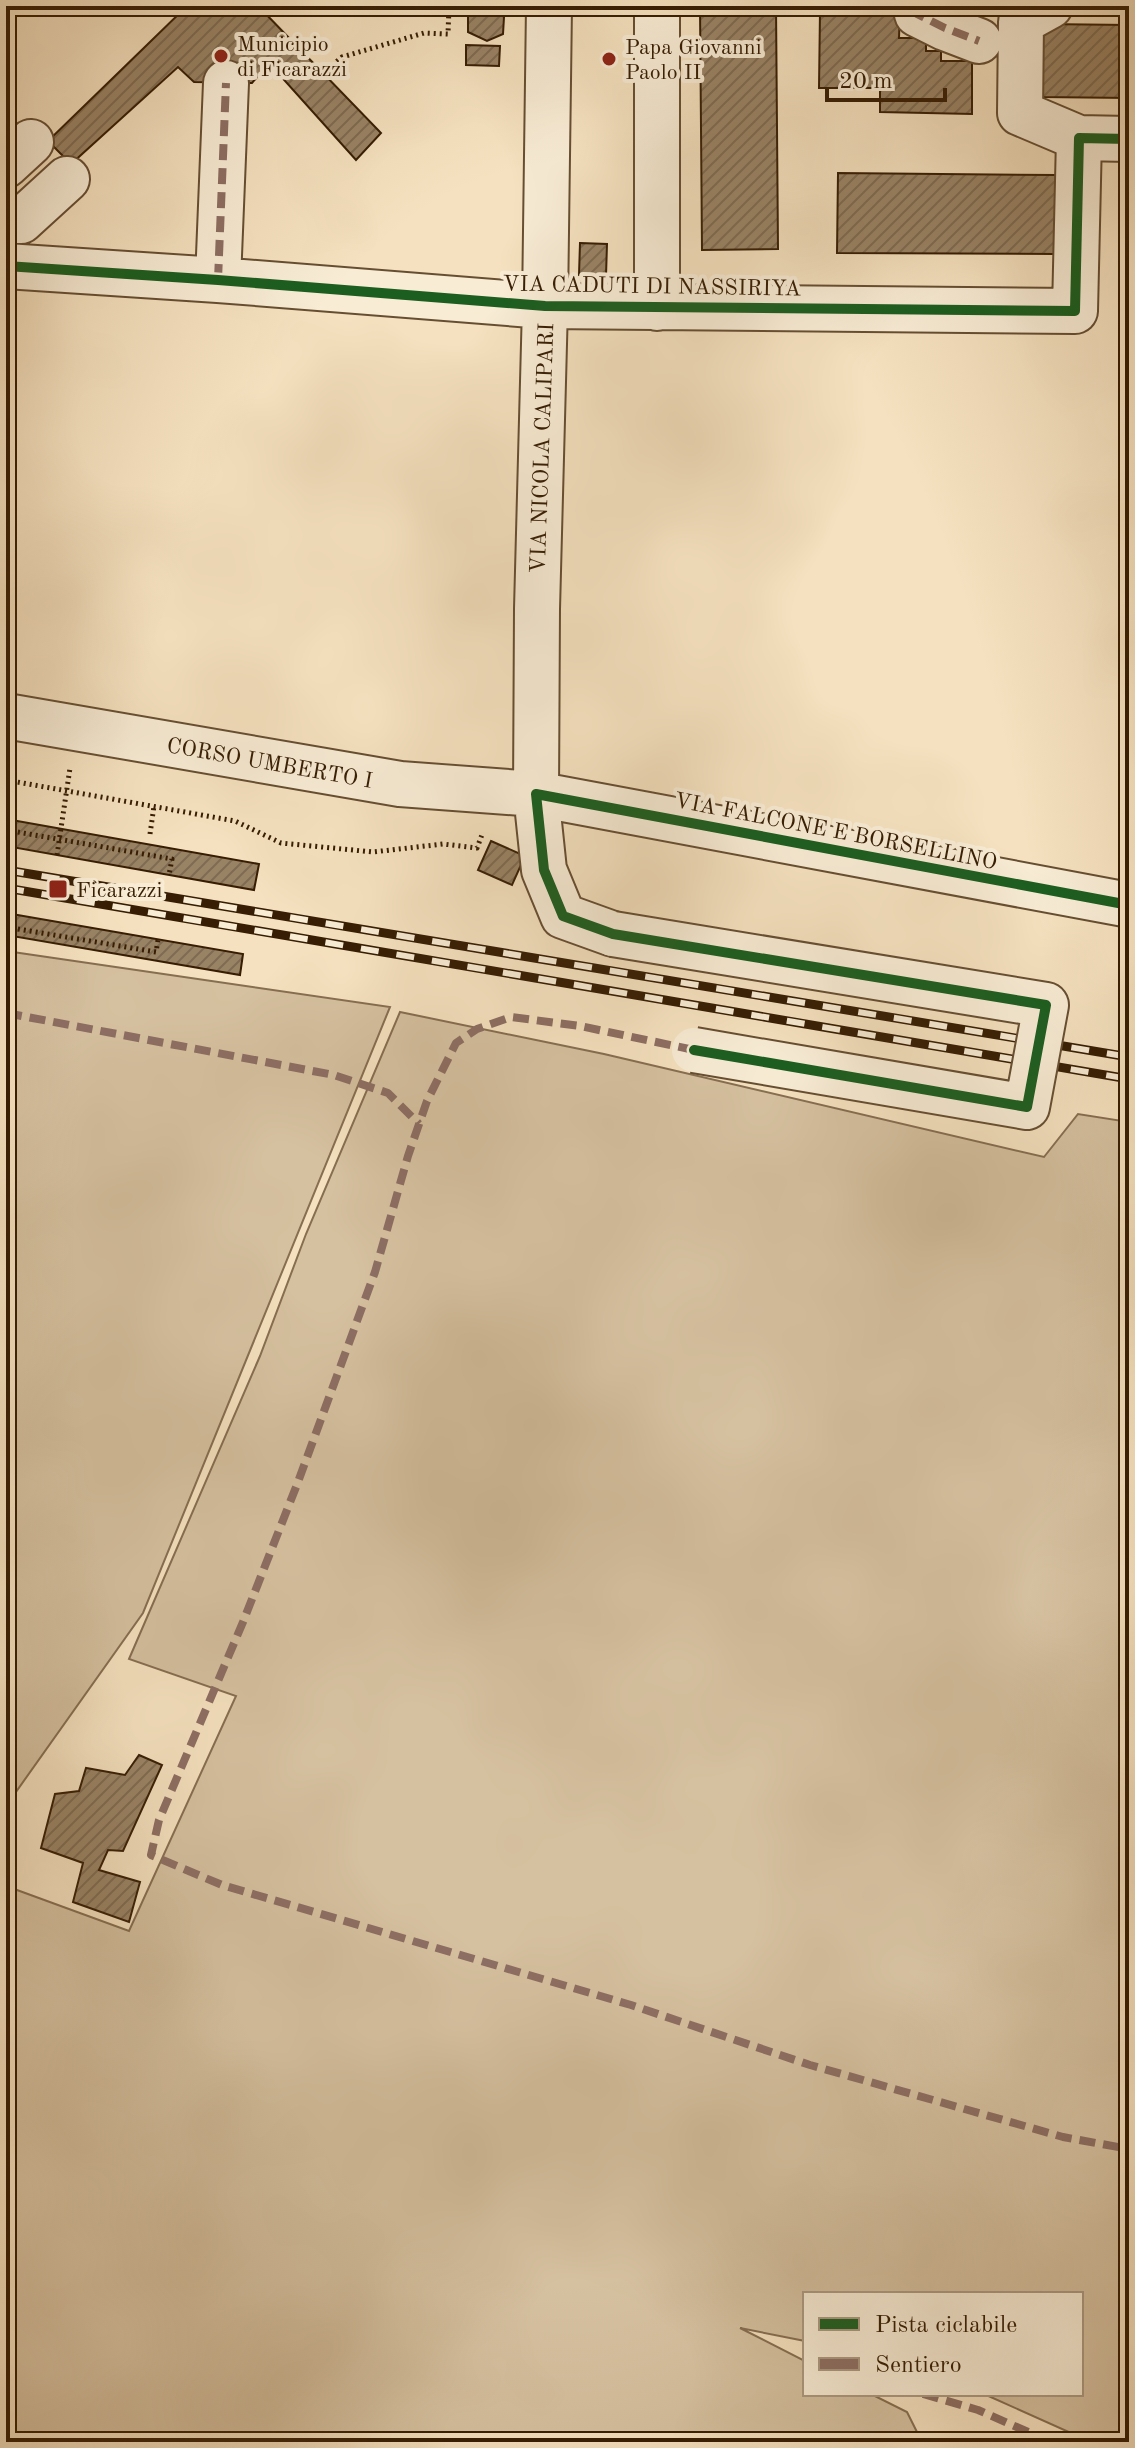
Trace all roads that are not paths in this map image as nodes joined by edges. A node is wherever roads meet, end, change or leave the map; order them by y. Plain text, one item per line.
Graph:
1 (549, 6) edge
2 (657, 6) edge
3 (915, 6) edge
4 (1050, 6) edge
5 (979, 41) dead end
6 (226, 83) dead end
7 (1079, 138) junction
8 (1129, 139) edge
9 (67, 179) dead end
10 (6, 221) edge
11 (6, 266) edge
12 (218, 280) junction
13 (545, 306) junction
14 (657, 308) junction
15 (6, 716) edge
16 (517, 792) junction
17 (1129, 905) edge
18 (694, 1050) dead end

1 - 13 street, VIA NICOLA CALIPARI
2 - 14 street
3 - 5 street
4 - 7 street
6 - 12 street
7 - 8 street
7 - 14 street, VIA CADUTI DI NASSIRIYA
9 - 10 street
11 - 12 street, VIA CADUTI DI NASSIRIYA
12 - 13 street, VIA CADUTI DI NASSIRIYA
13 - 14 street, VIA CADUTI DI NASSIRIYA
13 - 16 street, VIA NICOLA CALIPARI
15 - 16 street, CORSO UMBERTO I
16 - 17 street, VIA FALCONE E BORSELLINO
16 - 18 street, VIA NICOLA CALIPARI, bridge

